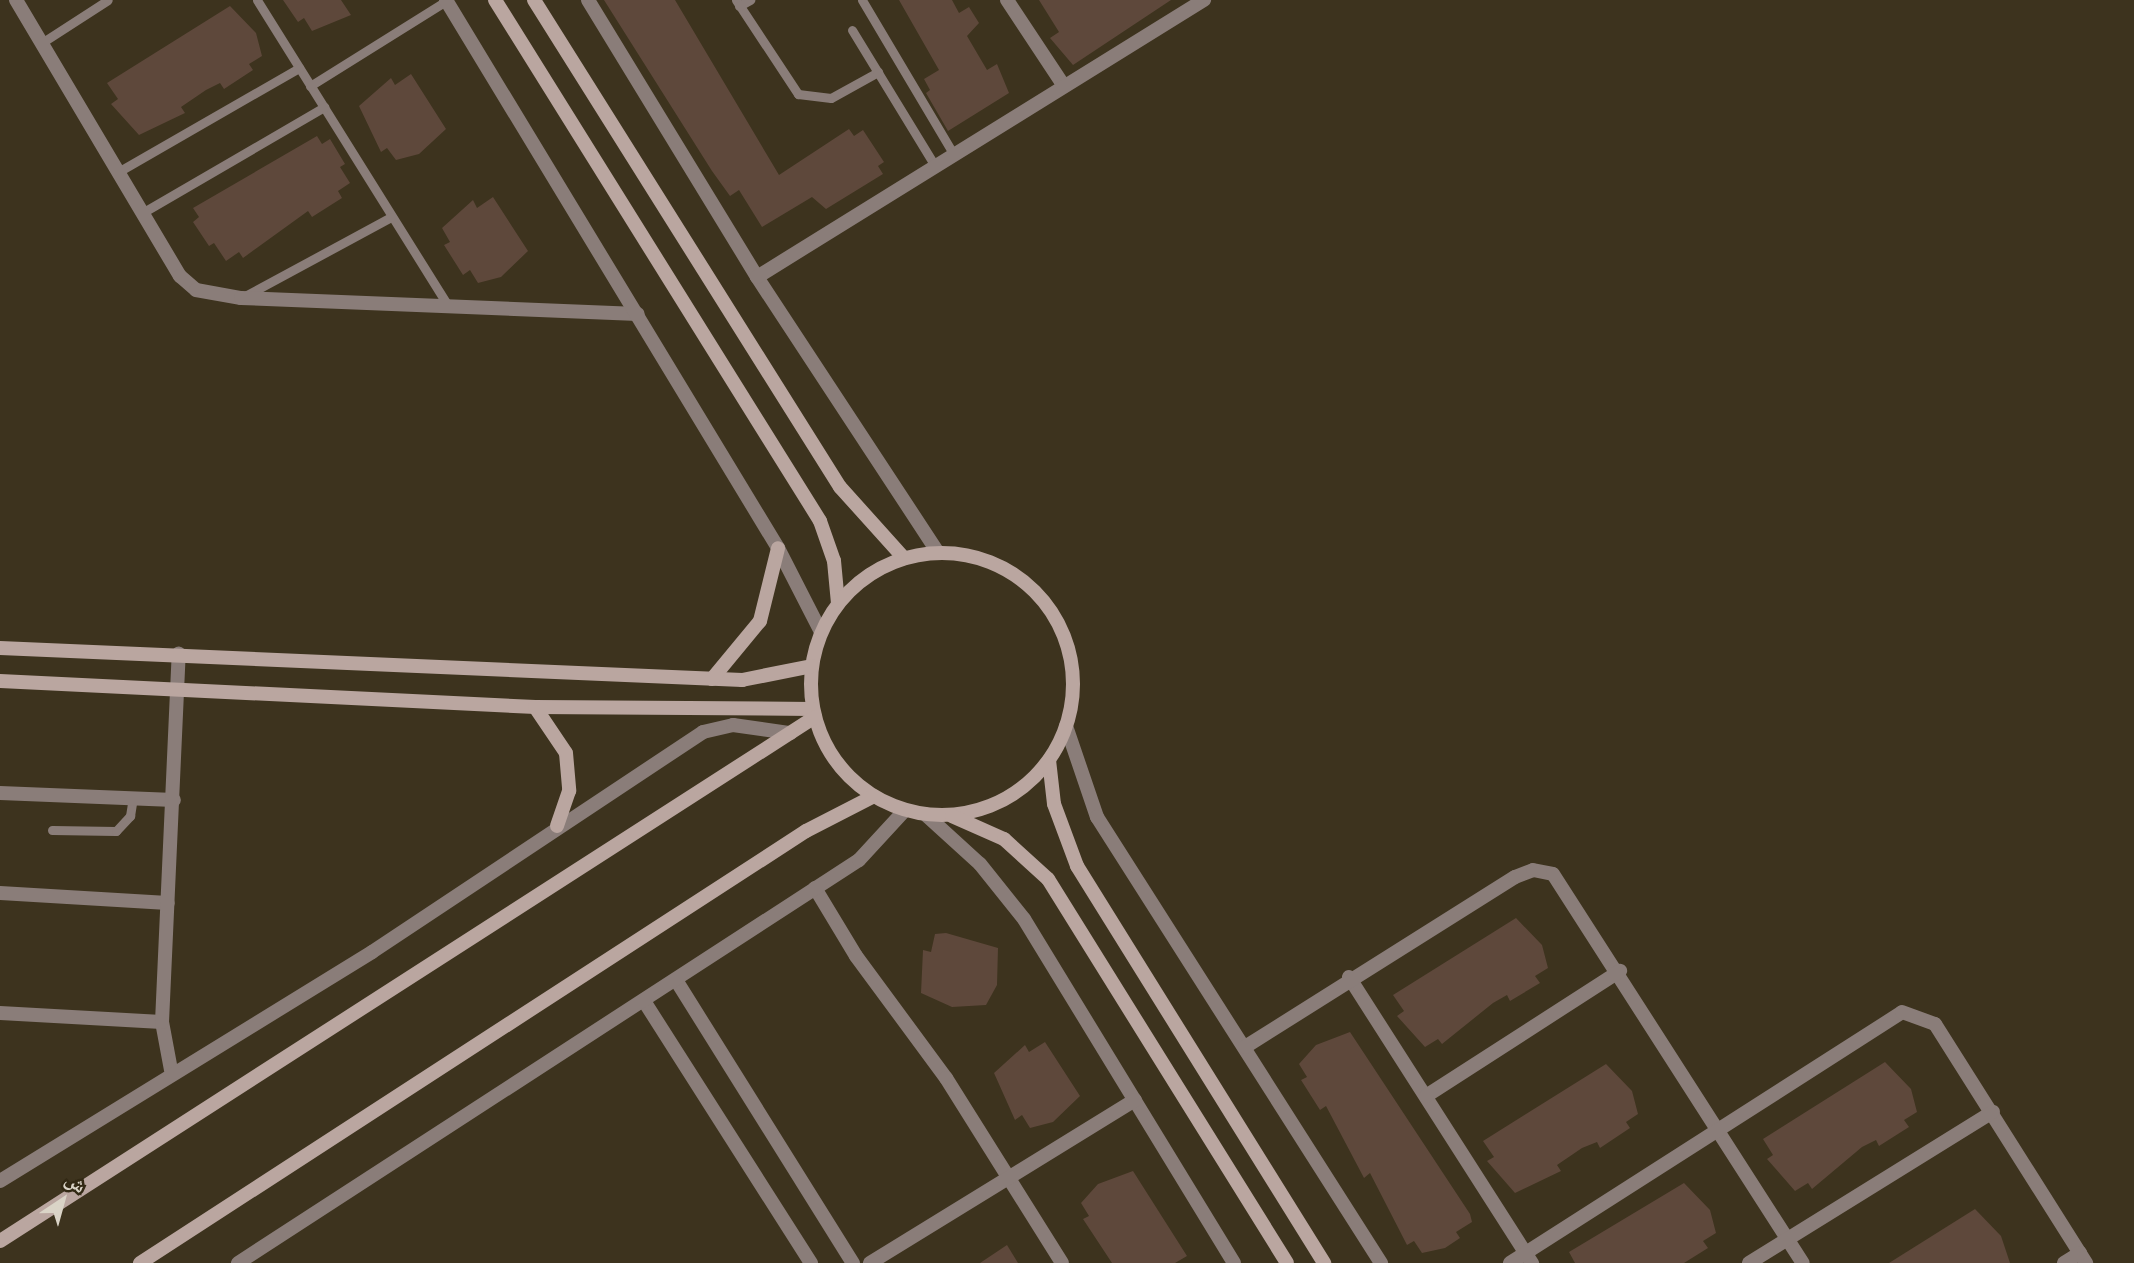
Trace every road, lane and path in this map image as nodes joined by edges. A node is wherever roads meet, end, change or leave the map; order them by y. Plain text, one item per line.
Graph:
1 (16, 0) edge
2 (108, 0) edge
3 (257, 0) edge
4 (495, 0) edge
5 (534, 0) edge
6 (589, 0) edge
7 (750, 0) edge
8 (862, 0) edge
9 (1007, 0) edge
10 (1204, 0) edge
11 (446, 1) edge
12 (738, 3) edge
13 (852, 30) dead end
14 (43, 42) junction
15 (299, 68) junction
16 (878, 72) junction
17 (310, 86) junction
18 (1064, 86) junction
19 (324, 107) junction
20 (954, 155) junction
21 (935, 166) junction
22 (118, 172) junction
23 (142, 213) junction
24 (391, 217) junction
25 (757, 277) junction
26 (241, 298) junction
27 (450, 307) junction
28 (638, 314) junction
29 (778, 548) junction
30 (938, 553) junction
31 (904, 558) junction
32 (838, 603) junction
33 (821, 632) junction
34 (0, 648) edge
35 (179, 653) junction
36 (812, 666) junction
37 (712, 679) junction
38 (0, 681) edge
39 (181, 692) junction
40 (534, 707) junction
41 (814, 713) junction
42 (1066, 726) junction
43 (790, 733) junction
44 (1049, 760) junction
45 (0, 793) edge
46 (874, 796) junction
47 (133, 797) junction
48 (174, 800) junction
49 (905, 810) junction
50 (925, 814) junction
51 (950, 815) junction
52 (557, 826) junction
53 (52, 830) dead end
54 (815, 888) junction
55 (0, 893) edge
56 (168, 903) junction
57 (1620, 971) junction
58 (1349, 977) junction
59 (676, 980) junction
60 (644, 1001) junction
61 (0, 1013) edge
62 (162, 1022) junction
63 (1245, 1047) junction
64 (171, 1070) junction
65 (1426, 1096) junction
66 (1135, 1100) junction
67 (1993, 1112) junction
68 (1720, 1130) junction
69 (1008, 1175) junction
70 (0, 1181) edge
71 (1788, 1239) junction
72 (0, 1241) edge
73 (1529, 1258) edge
74 (2083, 1258) edge
75 (140, 1263) edge
76 (239, 1263) edge
77 (811, 1263) edge
78 (853, 1263) edge
79 (870, 1263) edge
80 (1062, 1263) edge
81 (1234, 1263) edge
82 (1287, 1263) edge
83 (1324, 1263) edge
84 (1381, 1263) edge
85 (1510, 1263) edge
86 (1749, 1263) edge
87 (1803, 1263) edge
88 (2064, 1263) edge

1 - 14 street
2 - 14 lane
3 - 15 lane
4 - 32 street
5 - 31 street
6 - 25 street
7 - 12 lane
8 - 20 lane
9 - 18 street
10 - 18 street
11 - 17 lane
11 - 28 street
12 - 16 lane
13 - 16 lane
14 - 22 street
15 - 17 lane
15 - 22 lane
16 - 21 lane
17 - 19 lane
18 - 20 street
19 - 23 lane
19 - 24 lane
20 - 21 street
21 - 25 street
22 - 23 street
23 - 26 street
24 - 26 lane
24 - 27 lane
25 - 30 street
26 - 27 street
27 - 28 street
28 - 29 street
29 - 33 street
29 - 37 street
30 - 31 street
30 - 42 street
31 - 32 street
32 - 33 street
33 - 36 street
34 - 35 street
35 - 37 street
35 - 39 street
36 - 37 street
36 - 41 street
38 - 39 street
39 - 40 street
39 - 48 street
40 - 41 street
40 - 52 street
41 - 43 street
41 - 46 street
42 - 44 street
42 - 63 street
43 - 52 street
43 - 72 street
44 - 51 street
44 - 83 street
45 - 47 street
46 - 49 street
46 - 75 street
47 - 48 street
47 - 53 lane
48 - 56 street
49 - 50 street
49 - 54 street
50 - 51 street
50 - 66 street
51 - 82 street
52 - 64 street
54 - 59 street
54 - 69 street
55 - 56 street
56 - 62 street
57 - 58 street
57 - 65 street
57 - 68 street
58 - 63 street
58 - 65 street
59 - 60 street
59 - 78 street
60 - 76 street
60 - 77 street
61 - 62 street
62 - 64 street
63 - 84 street
64 - 70 street
65 - 73 street
66 - 69 street
66 - 81 street
67 - 68 street
67 - 71 street
67 - 74 street
68 - 71 street
68 - 73 street
69 - 79 street
69 - 80 street
71 - 86 street
71 - 87 street
73 - 85 street
74 - 88 street

